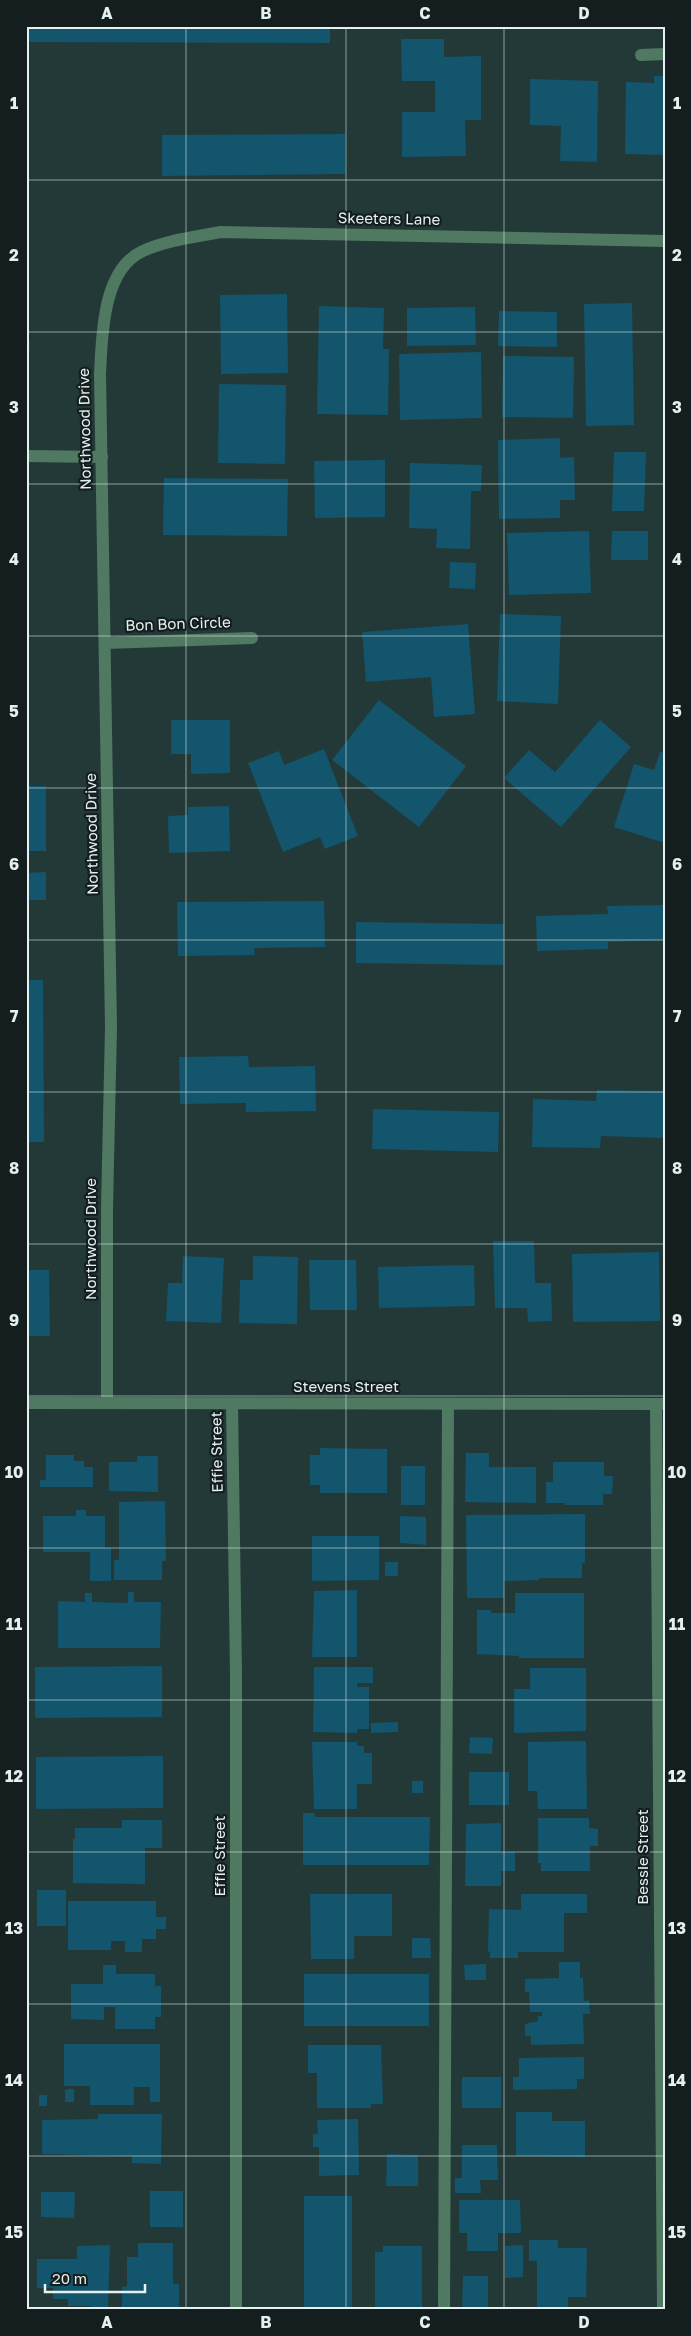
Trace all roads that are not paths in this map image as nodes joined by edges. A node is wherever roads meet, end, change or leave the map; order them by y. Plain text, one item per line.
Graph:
1 (665, 54) edge
2 (641, 55) dead end
3 (665, 241) edge
4 (122, 268) joint
5 (26, 456) edge
6 (102, 457) junction
7 (252, 638) dead end
8 (106, 643) junction
9 (26, 1403) edge
10 (107, 1403) junction
11 (232, 1403) junction
12 (448, 1404) junction
13 (660, 1404) edge
14 (236, 2310) edge
15 (444, 2310) edge
16 (663, 2310) edge

1 - 2 street
3 - 4 street, Skeeters Lane
4 - 6 street, Northwood Drive
5 - 6 street
6 - 8 street, Northwood Drive
7 - 8 street, Bon Bon Circle
8 - 10 street, Northwood Drive
9 - 10 street, Stevens Street
10 - 11 street, Stevens Street
11 - 12 street, Stevens Street
11 - 14 street, Effie Street
12 - 13 street, Stevens Street
12 - 15 street
13 - 16 street, Bessie Street

